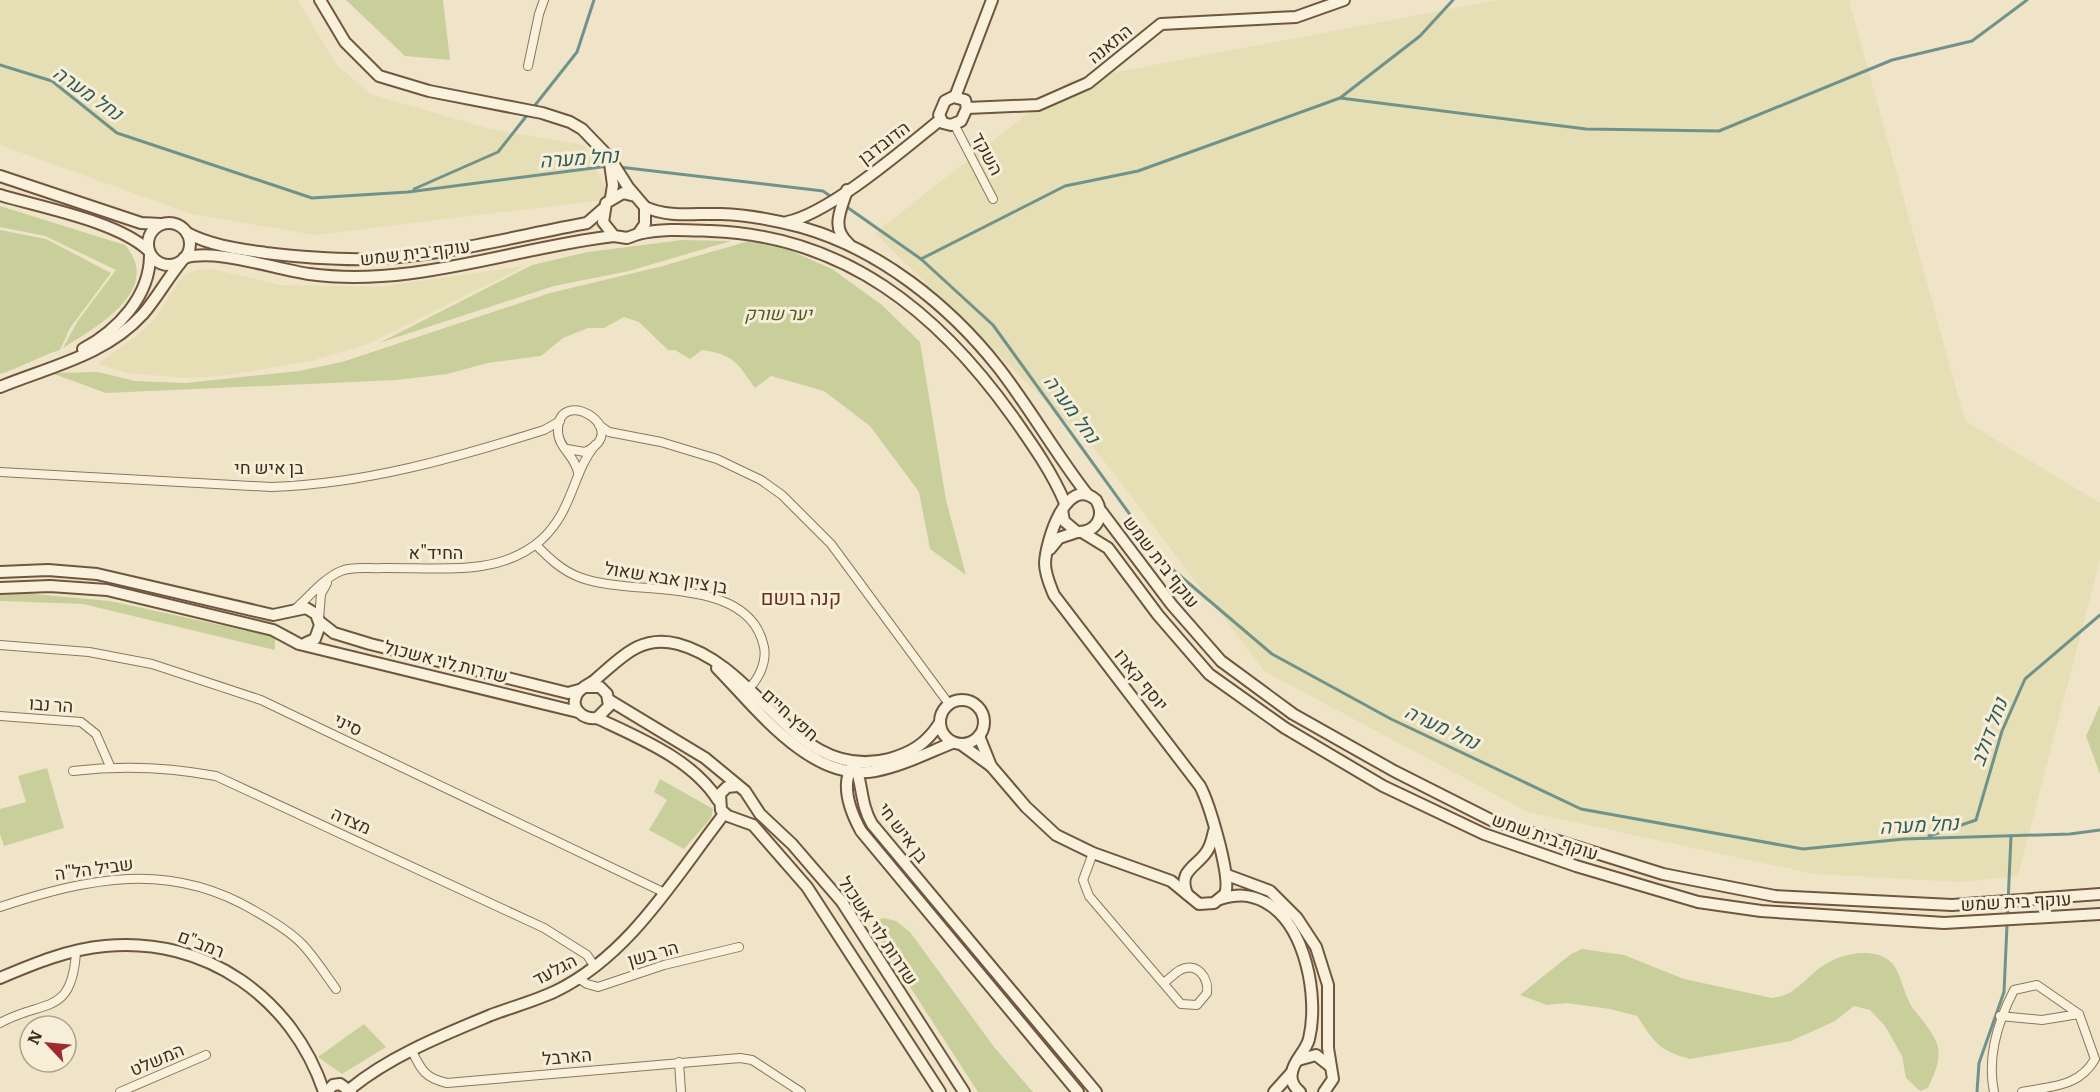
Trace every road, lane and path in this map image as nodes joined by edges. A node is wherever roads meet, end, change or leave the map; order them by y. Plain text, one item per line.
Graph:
1 (320, 0) edge
2 (544, 0) edge
3 (992, 0) edge
4 (1344, 0) edge
5 (528, 66) dead end
6 (955, 97) junction
7 (968, 108) junction
8 (940, 120) junction
9 (954, 124) junction
10 (609, 157) junction
11 (0, 176) edge
12 (847, 190) junction
13 (0, 195) edge
14 (635, 196) junction
15 (610, 198) junction
16 (993, 199) dead end
17 (645, 207) junction
18 (603, 209) junction
19 (784, 223) junction
20 (161, 224) junction
21 (187, 233) junction
22 (638, 234) junction
23 (614, 236) junction
24 (856, 250) junction
25 (149, 253) junction
26 (182, 260) junction
27 (46, 369) junction
28 (0, 387) edge
29 (560, 421) junction
30 (599, 425) junction
31 (531, 434) junction
32 (618, 434) junction
33 (597, 442) junction
34 (564, 446) junction
35 (0, 472) edge
36 (579, 476) junction
37 (1086, 494) junction
38 (1064, 507) junction
39 (1101, 511) junction
40 (1079, 532) junction
41 (536, 545) junction
42 (1046, 554) junction
43 (0, 572) edge
44 (333, 576) junction
45 (0, 588) edge
46 (292, 611) junction
47 (320, 620) junction
48 (289, 638) junction
49 (306, 643) junction
50 (0, 645) edge
51 (616, 659) junction
52 (582, 688) junction
53 (746, 691) junction
54 (608, 697) junction
55 (949, 704) junction
56 (578, 712) junction
57 (0, 716) edge
58 (597, 718) junction
59 (939, 724) junction
60 (979, 736) junction
61 (957, 744) junction
62 (110, 766) junction
63 (991, 766) junction
64 (853, 769) junction
65 (73, 771) dead end
66 (737, 786) junction
67 (718, 800) junction
68 (749, 800) junction
69 (730, 815) junction
70 (1215, 826) junction
71 (1093, 853) junction
72 (1192, 865) junction
73 (1226, 873) junction
74 (1161, 876) junction
75 (663, 892) junction
76 (1187, 894) junction
77 (2100, 894) edge
78 (1220, 899) junction
79 (0, 906) edge
80 (2100, 914) edge
81 (739, 947) dead end
82 (76, 952) junction
83 (595, 967) junction
84 (0, 978) edge
85 (578, 978) junction
86 (1164, 983) junction
87 (336, 989) dead end
88 (2079, 1014) junction
89 (2000, 1016) junction
90 (0, 1023) edge
91 (412, 1051) junction
92 (206, 1055) dead end
93 (2098, 1059) edge
94 (1298, 1060) junction
95 (679, 1062) junction
96 (1331, 1066) junction
97 (316, 1067) junction
98 (1292, 1072) junction
99 (338, 1084) junction
100 (351, 1091) edge
101 (120, 1092) edge
102 (325, 1092) edge
103 (681, 1092) edge
104 (801, 1092) edge
105 (940, 1092) edge
106 (964, 1092) edge
107 (1077, 1092) edge
108 (1096, 1092) edge
109 (1274, 1092) edge
110 (1300, 1092) edge
111 (1324, 1092) edge
112 (1994, 1092) edge
113 (2022, 1092) edge

1 - 10 main road
2 - 5 street
3 - 6 main road
4 - 7 main road, התאנה
6 - 7 main road
6 - 8 main road
7 - 9 main road
8 - 9 main road
8 - 12 main road, הדובדבן
9 - 16 street, השקד
10 - 14 main road
10 - 15 main road
11 - 20 main road
12 - 19 main road, הדובדבן
12 - 24 main road
13 - 25 main road
14 - 15 main road
14 - 17 main road
15 - 18 main road
17 - 19 main road
17 - 22 main road
18 - 21 main road, עוקף בית שמש
18 - 23 main road
19 - 24 main road
20 - 21 main road
20 - 25 main road
21 - 26 main road
22 - 23 main road
22 - 38 main road
23 - 26 main road, עוקף בית שמש
24 - 37 main road
25 - 26 main road
25 - 27 main road
26 - 27 main road
27 - 28 main road
29 - 30 street
29 - 31 street, בן איש חי
29 - 34 street
30 - 32 street
30 - 33 street
31 - 34 street
31 - 35 street, בן איש חי
32 - 33 street
32 - 55 street
33 - 34 street
33 - 36 street
34 - 36 street
36 - 41 street
37 - 38 main road
37 - 39 main road
38 - 40 main road
38 - 42 main road, יוסף קארו
39 - 40 main road
39 - 77 main road, עוקף בית שמש
40 - 42 main road
40 - 80 main road, עוקף בית שמש
41 - 44 street, החיד"א
41 - 53 street, בן ציון אבא שאול
42 - 70 main road, יוסף קארו
43 - 46 main road
44 - 46 street, החיד"א
44 - 47 street
45 - 48 main road
46 - 47 main road
46 - 48 main road
47 - 49 main road
47 - 52 main road, שדרות לוי אשכול
48 - 49 main road
49 - 56 main road, שדרות לוי אשכול
50 - 75 street, סיני
51 - 52 main road, חפץ חיים
51 - 53 main road, חפץ חיים
51 - 54 main road
52 - 54 main road
52 - 56 main road
53 - 64 main road, חפץ חיים
54 - 58 main road
54 - 66 main road
55 - 59 main road
55 - 60 main road
56 - 58 main road
57 - 62 street, הר נבו
58 - 67 main road
59 - 61 main road
59 - 64 main road, חפץ חיים
60 - 61 main road
60 - 63 main road
61 - 63 main road
61 - 64 main road, חפץ חיים
62 - 65 street, מצדה
62 - 83 street, מצדה
63 - 71 main road
64 - 107 main road, בן איש חי
64 - 108 main road, בן איש חי
66 - 67 main road
66 - 68 main road
67 - 69 main road
68 - 69 main road
68 - 106 main road, שדרות לוי אשכול
69 - 75 main road, הגלעד
69 - 105 main road, שדרות לוי אשכול
70 - 72 main road
70 - 73 main road, יוסף קארו
71 - 74 main road
71 - 86 street
72 - 73 main road
72 - 74 main road
72 - 76 main road
73 - 78 main road
73 - 96 main road
74 - 76 main road
75 - 83 main road, הגלעד
76 - 78 main road
78 - 94 main road
79 - 87 street, שביל הל"ה
81 - 85 street, הר בשן
82 - 84 main road, רמב"ם
82 - 90 street
82 - 97 main road, רמב"ם
83 - 85 main road, הגלעד
85 - 91 main road, הגלעד
86 - 86 street
88 - 89 street
88 - 89 street
88 - 93 street
89 - 112 street
91 - 95 street, הארבל
91 - 100 main road, הגלעד
92 - 101 street, המשלט
93 - 113 street
94 - 96 main road
94 - 98 main road
95 - 103 street
95 - 104 street, הארבל
96 - 111 main road
97 - 99 main road, רמב"ם
97 - 102 main road, רמב"ם
98 - 109 main road
98 - 110 main road
99 - 100 main road, רמב"ם
99 - 102 main road

